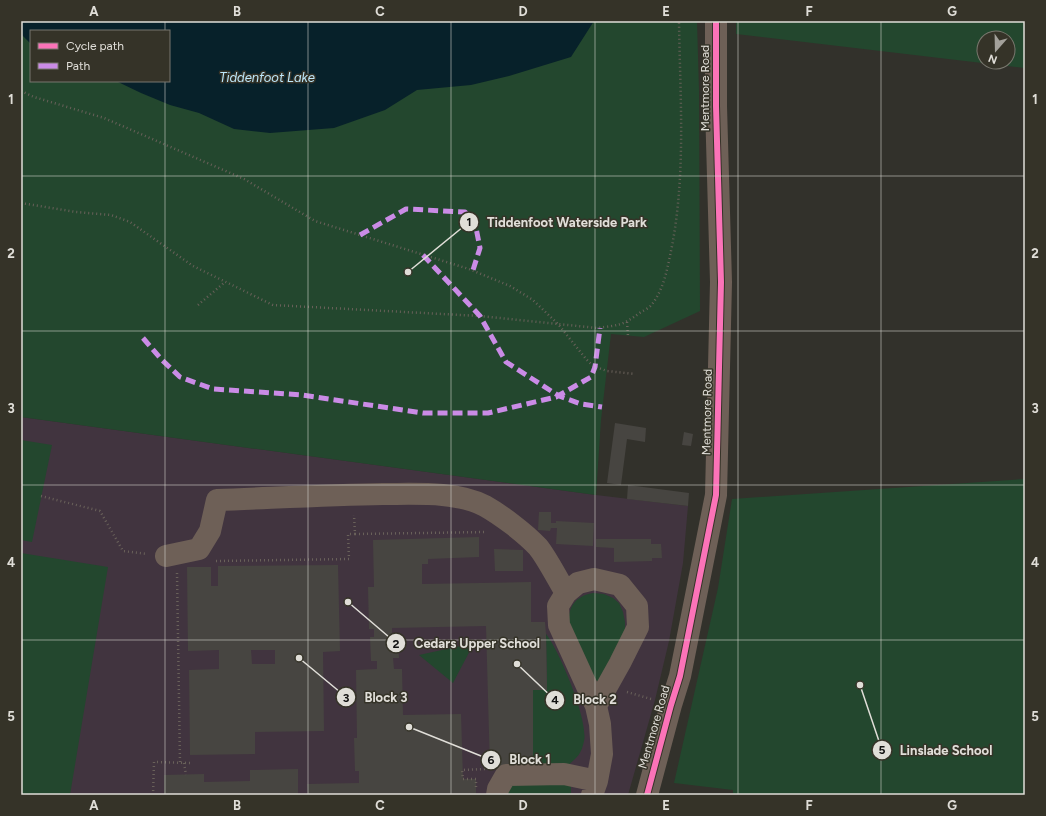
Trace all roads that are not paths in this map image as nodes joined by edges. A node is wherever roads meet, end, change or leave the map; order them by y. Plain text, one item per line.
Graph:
1 (716, 21) edge
2 (164, 560) road end
3 (566, 593) junction
4 (596, 706) junction
5 (594, 788) edge
6 (486, 792) edge
7 (647, 795) edge

1 - 7 street, Mentmore Road
2 - 3 street
3 - 4 street
3 - 4 street
4 - 5 street
5 - 6 street

